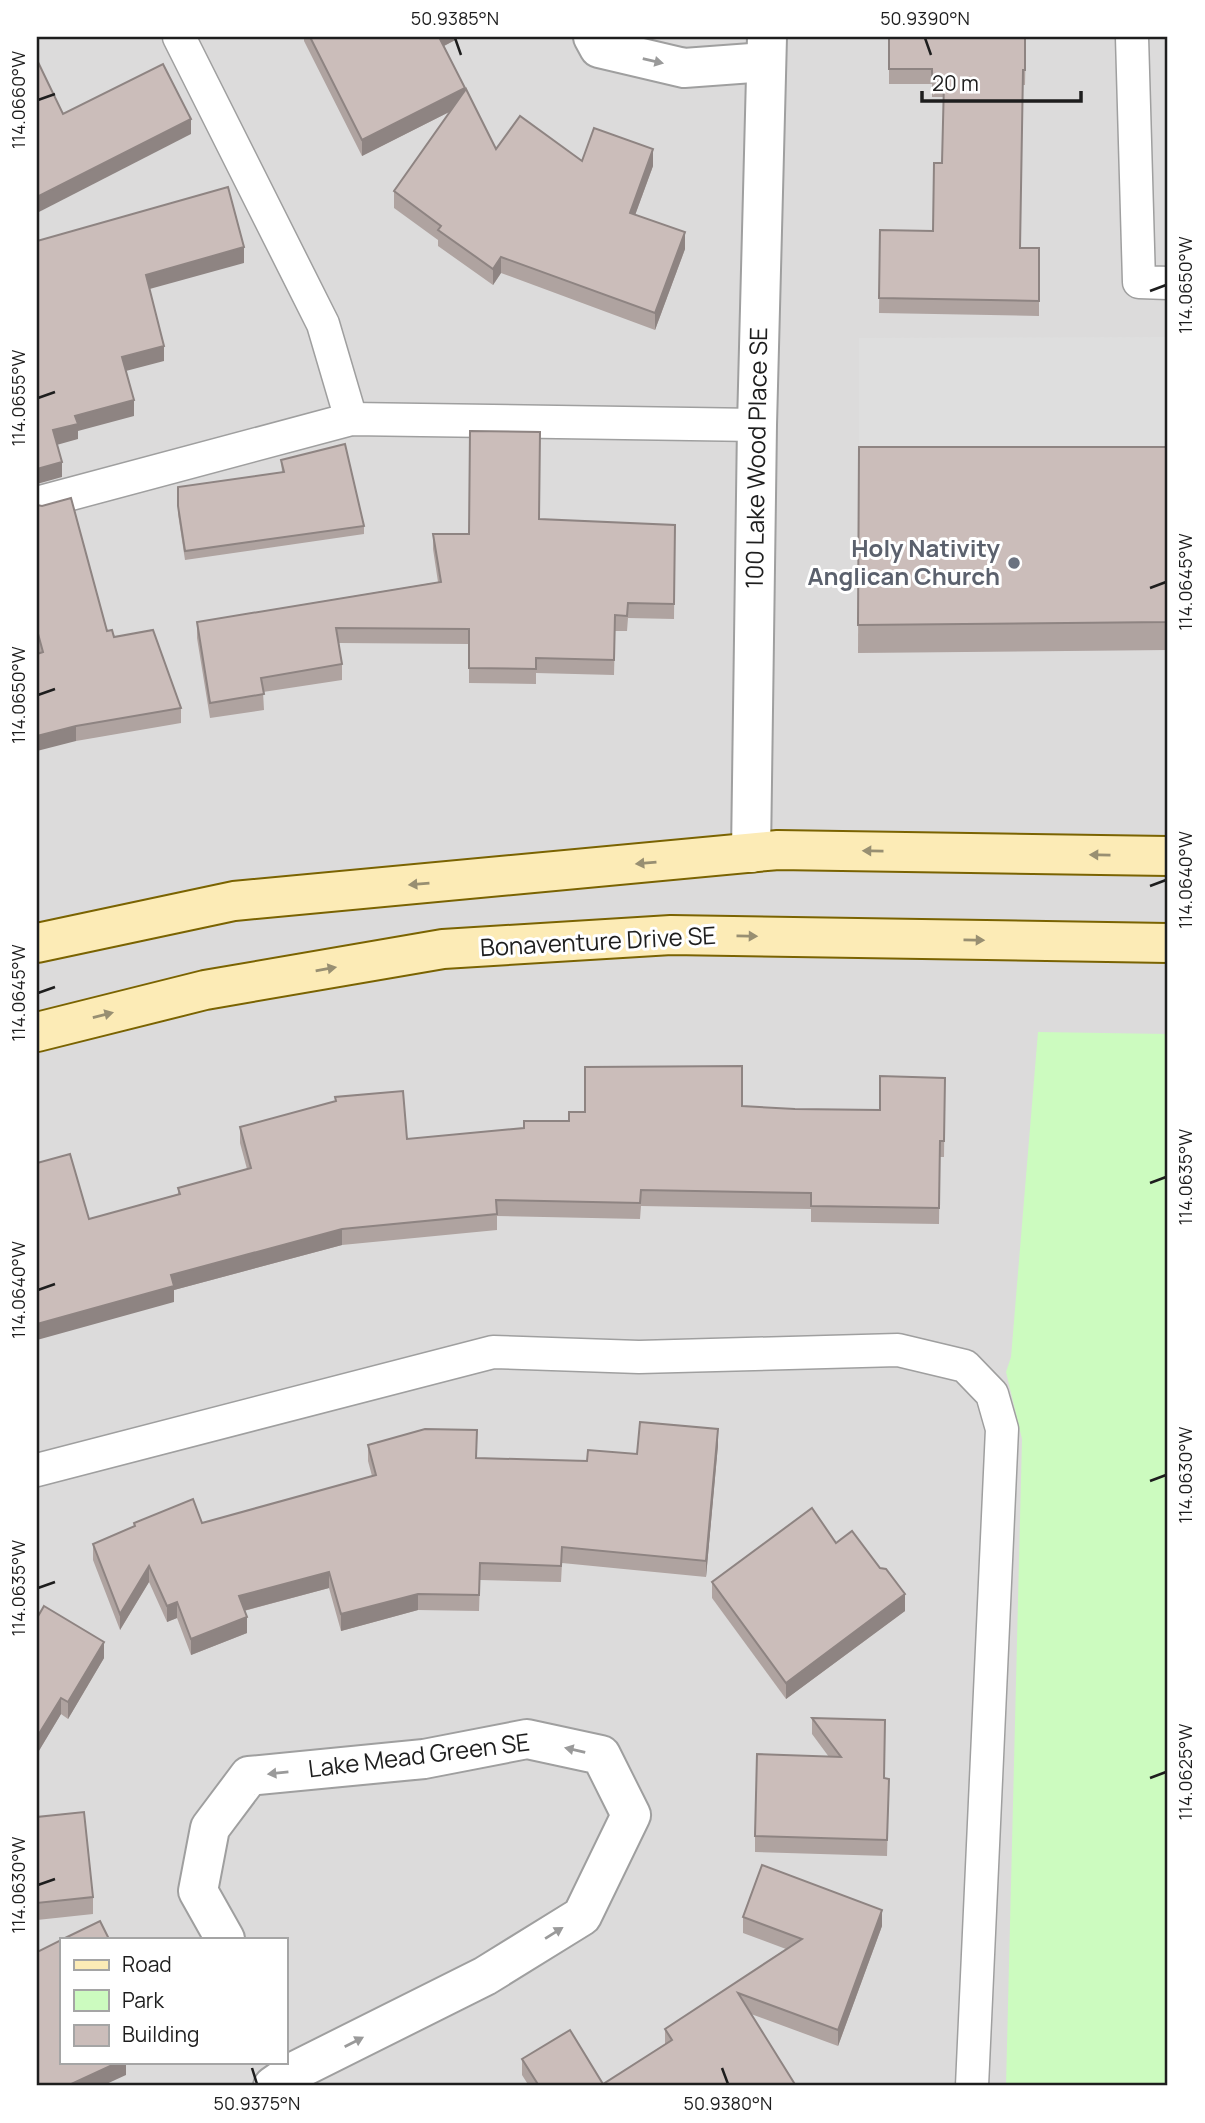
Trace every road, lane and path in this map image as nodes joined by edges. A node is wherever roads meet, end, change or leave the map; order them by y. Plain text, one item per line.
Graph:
1 (179, 37) edge
2 (593, 37) edge
3 (1132, 37) edge
4 (766, 49) edge
5 (1168, 283) edge
6 (351, 419) junction
7 (757, 425) junction
8 (37, 503) edge
9 (751, 853) junction
10 (1168, 856) edge
11 (37, 943) edge
12 (1168, 943) edge
13 (37, 1032) edge
14 (37, 1470) edge
15 (224, 1938) edge
16 (284, 2071) edge
17 (972, 2086) edge

1 - 6 lane
2 -> 4 street, 100 Lake Wood Place SE
3 - 5 lane
4 - 7 street, 100 Lake Wood Place SE
6 - 7 lane
6 - 8 lane
7 - 9 street, 100 Lake Wood Place SE
10 -> 9 street
9 -> 11 street
13 -> 12 street, Bonaventure Drive SE
14 - 17 lane
16 -> 15 street, Lake Mead Green SE

